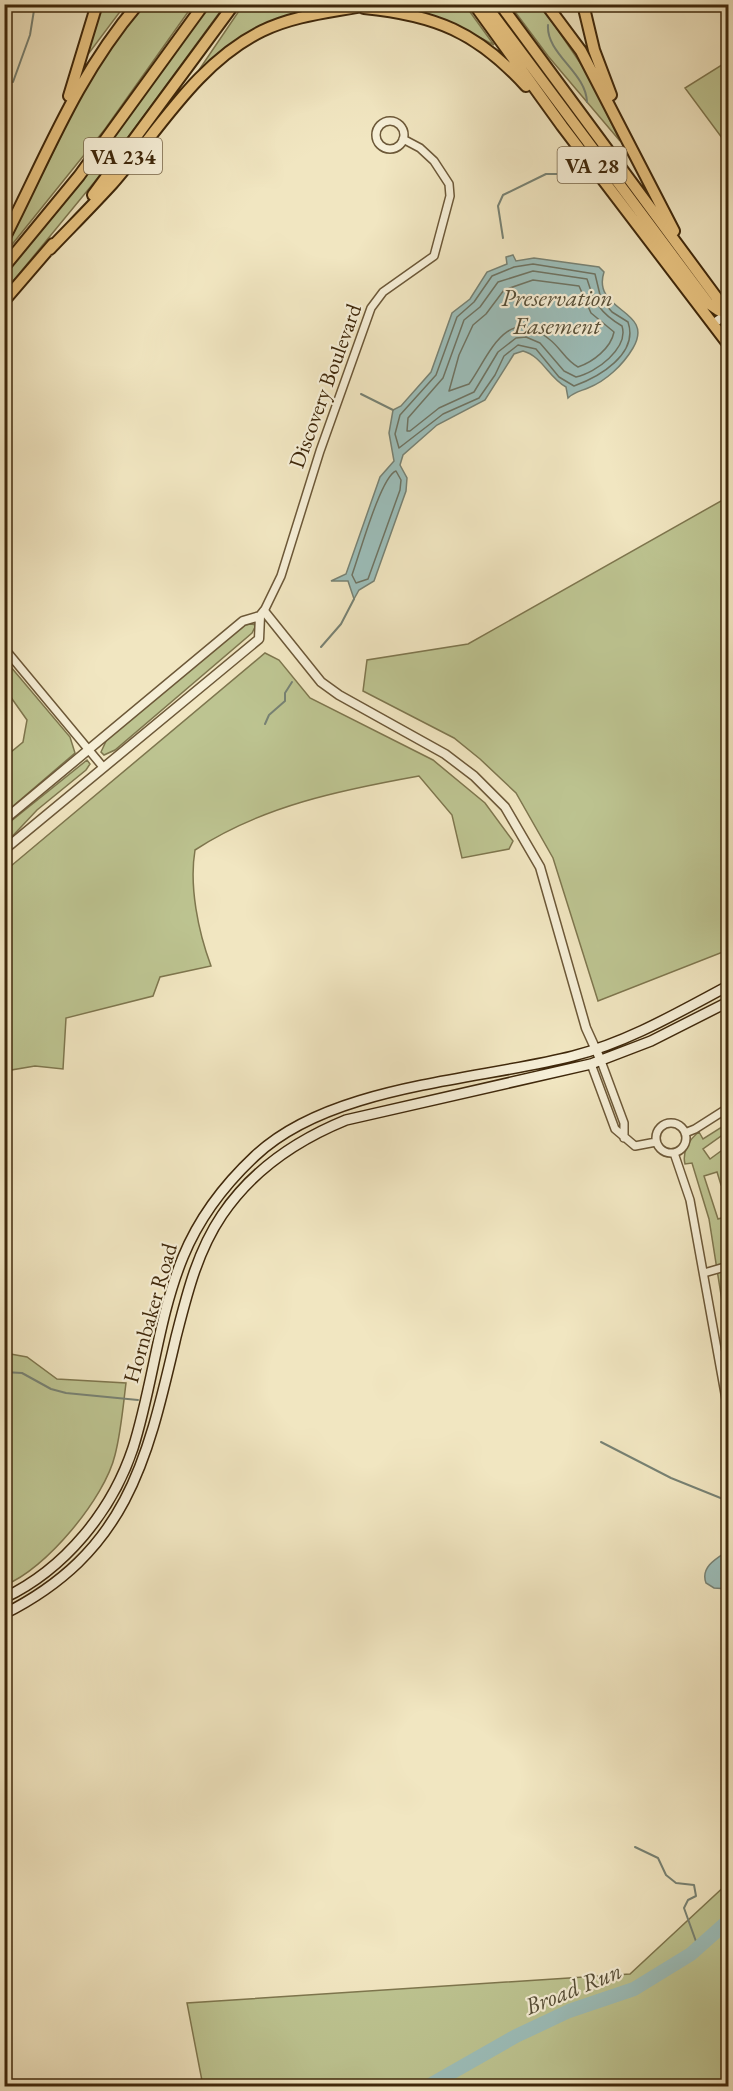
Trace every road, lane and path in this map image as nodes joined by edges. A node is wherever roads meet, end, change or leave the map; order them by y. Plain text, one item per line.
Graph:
1 (97, 4) edge
2 (138, 4) edge
3 (204, 4) edge
4 (234, 4) edge
5 (372, 4) edge
6 (474, 4) edge
7 (485, 4) edge
8 (500, 4) edge
9 (546, 4) edge
10 (583, 4) edge
11 (358, 8) junction
12 (62, 116) junction
13 (562, 126) junction
14 (403, 139) junction
15 (630, 143) junction
16 (4, 239) edge
17 (50, 249) junction
18 (689, 260) junction
19 (4, 267) edge
20 (4, 301) edge
21 (729, 313) edge
22 (713, 324) junction
23 (729, 344) edge
24 (262, 613) junction
25 (4, 648) edge
26 (89, 749) junction
27 (104, 767) junction
28 (4, 820) edge
29 (4, 850) edge
30 (729, 986) edge
31 (729, 1002) edge
32 (592, 1051) junction
33 (596, 1062) junction
34 (729, 1108) edge
35 (685, 1133) junction
36 (656, 1142) junction
37 (674, 1153) junction
38 (729, 1266) edge
39 (704, 1273) junction
40 (162, 1327) junction
41 (178, 1332) junction
42 (729, 1410) edge
43 (4, 1598) edge
44 (4, 1614) edge

1 - 12 highway
2 - 12 highway
3 - 19 highway, VA 234
4 - 17 highway, VA 234
5 - 11 highway
6 - 13 highway, VA 28
7 - 21 highway
8 - 18 highway, VA 28
9 - 15 highway
10 - 15 highway
11 - 13 highway
11 - 17 highway
12 - 16 highway
13 - 22 highway, VA 28
14 - 14 street, Discovery Boulevard
14 - 24 street, Discovery Boulevard
15 - 18 highway
17 - 20 highway, VA 234
18 - 21 highway, VA 28
21 - 22 street
22 - 23 highway, VA 28
24 - 26 street
24 - 27 street, Discovery Boulevard
24 - 32 street
25 - 26 street
26 - 27 street
26 - 28 street
27 - 29 street, Discovery Boulevard
30 - 32 main road, Hornbaker Road
31 - 33 main road, Hornbaker Road
32 - 33 street
32 - 40 main road, Hornbaker Road
33 - 36 street
33 - 41 main road, Hornbaker Road
34 - 35 street
35 - 36 street
35 - 37 street
36 - 37 street
37 - 39 street
38 - 39 street
39 - 42 street
40 - 41 main road
40 - 43 main road, Hornbaker Road
41 - 44 main road, Hornbaker Road

